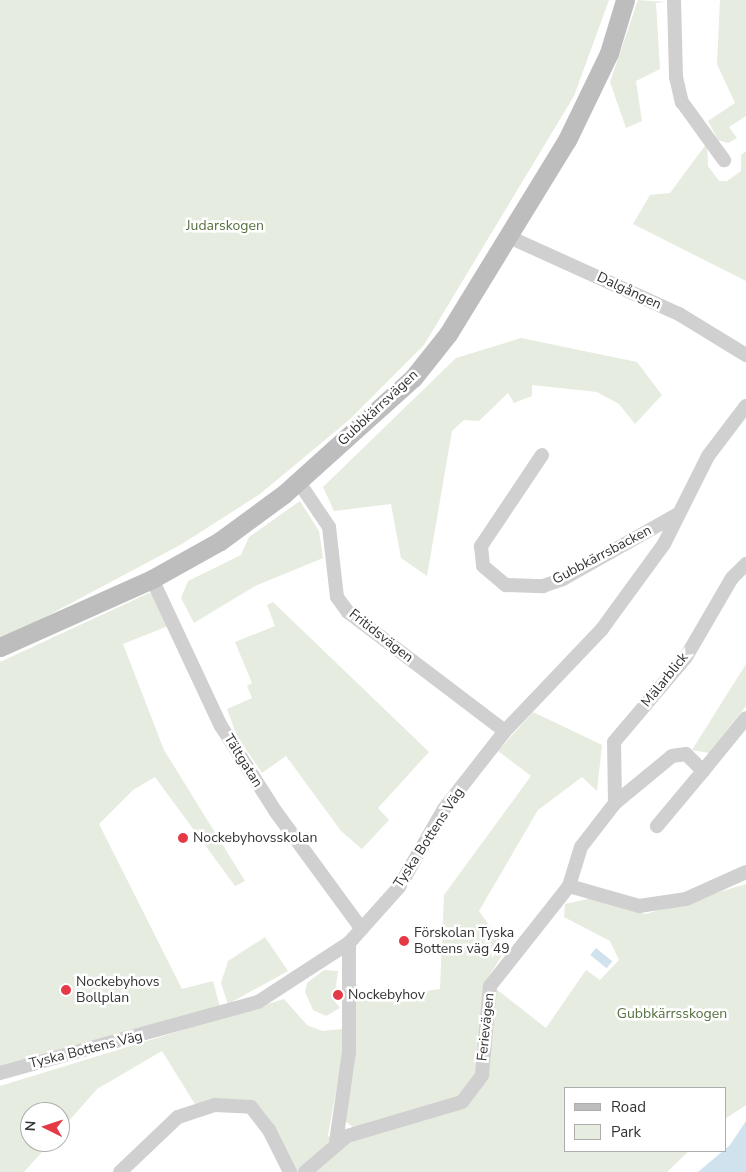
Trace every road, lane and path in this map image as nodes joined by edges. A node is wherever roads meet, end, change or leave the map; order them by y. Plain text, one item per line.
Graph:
1 (625, 0) edge
2 (674, 0) edge
3 (724, 160) dead end
4 (508, 236) junction
5 (746, 355) edge
6 (746, 406) edge
7 (542, 455) dead end
8 (298, 481) junction
9 (676, 514) junction
10 (746, 564) edge
11 (152, 579) junction
12 (0, 646) edge
13 (746, 718) edge
14 (505, 730) junction
15 (703, 771) junction
16 (615, 804) junction
17 (657, 826) dead end
18 (746, 872) edge
19 (569, 886) junction
20 (361, 928) junction
21 (349, 943) junction
22 (0, 1073) edge
23 (336, 1142) junction
24 (120, 1172) edge
25 (290, 1172) edge
26 (305, 1172) edge

1 - 4 street, Gubbkärrsvägen
2 - 3 street
4 - 5 street, Dalgången
4 - 8 street, Gubbkärrsvägen
6 - 9 street, Tyska Bottens Väg
7 - 9 street, Gubbkärrsbacken
8 - 11 street, Gubbkärrsvägen
8 - 14 street, Fritidsvägen
9 - 14 street, Tyska Bottens Väg
10 - 16 street, Mälarblick
11 - 12 street, Gubbkärrsvägen
11 - 20 street, Tältgatan
13 - 15 street
14 - 20 street, Tyska Bottens Väg
15 - 16 street, Ferievägen
15 - 17 street
16 - 19 street, Ferievägen
18 - 19 street
19 - 23 street, Ferievägen
20 - 21 street, Tyska Bottens Väg
21 - 22 street, Tyska Bottens Väg
21 - 23 street
23 - 26 street, Ferievägen
24 - 25 street

